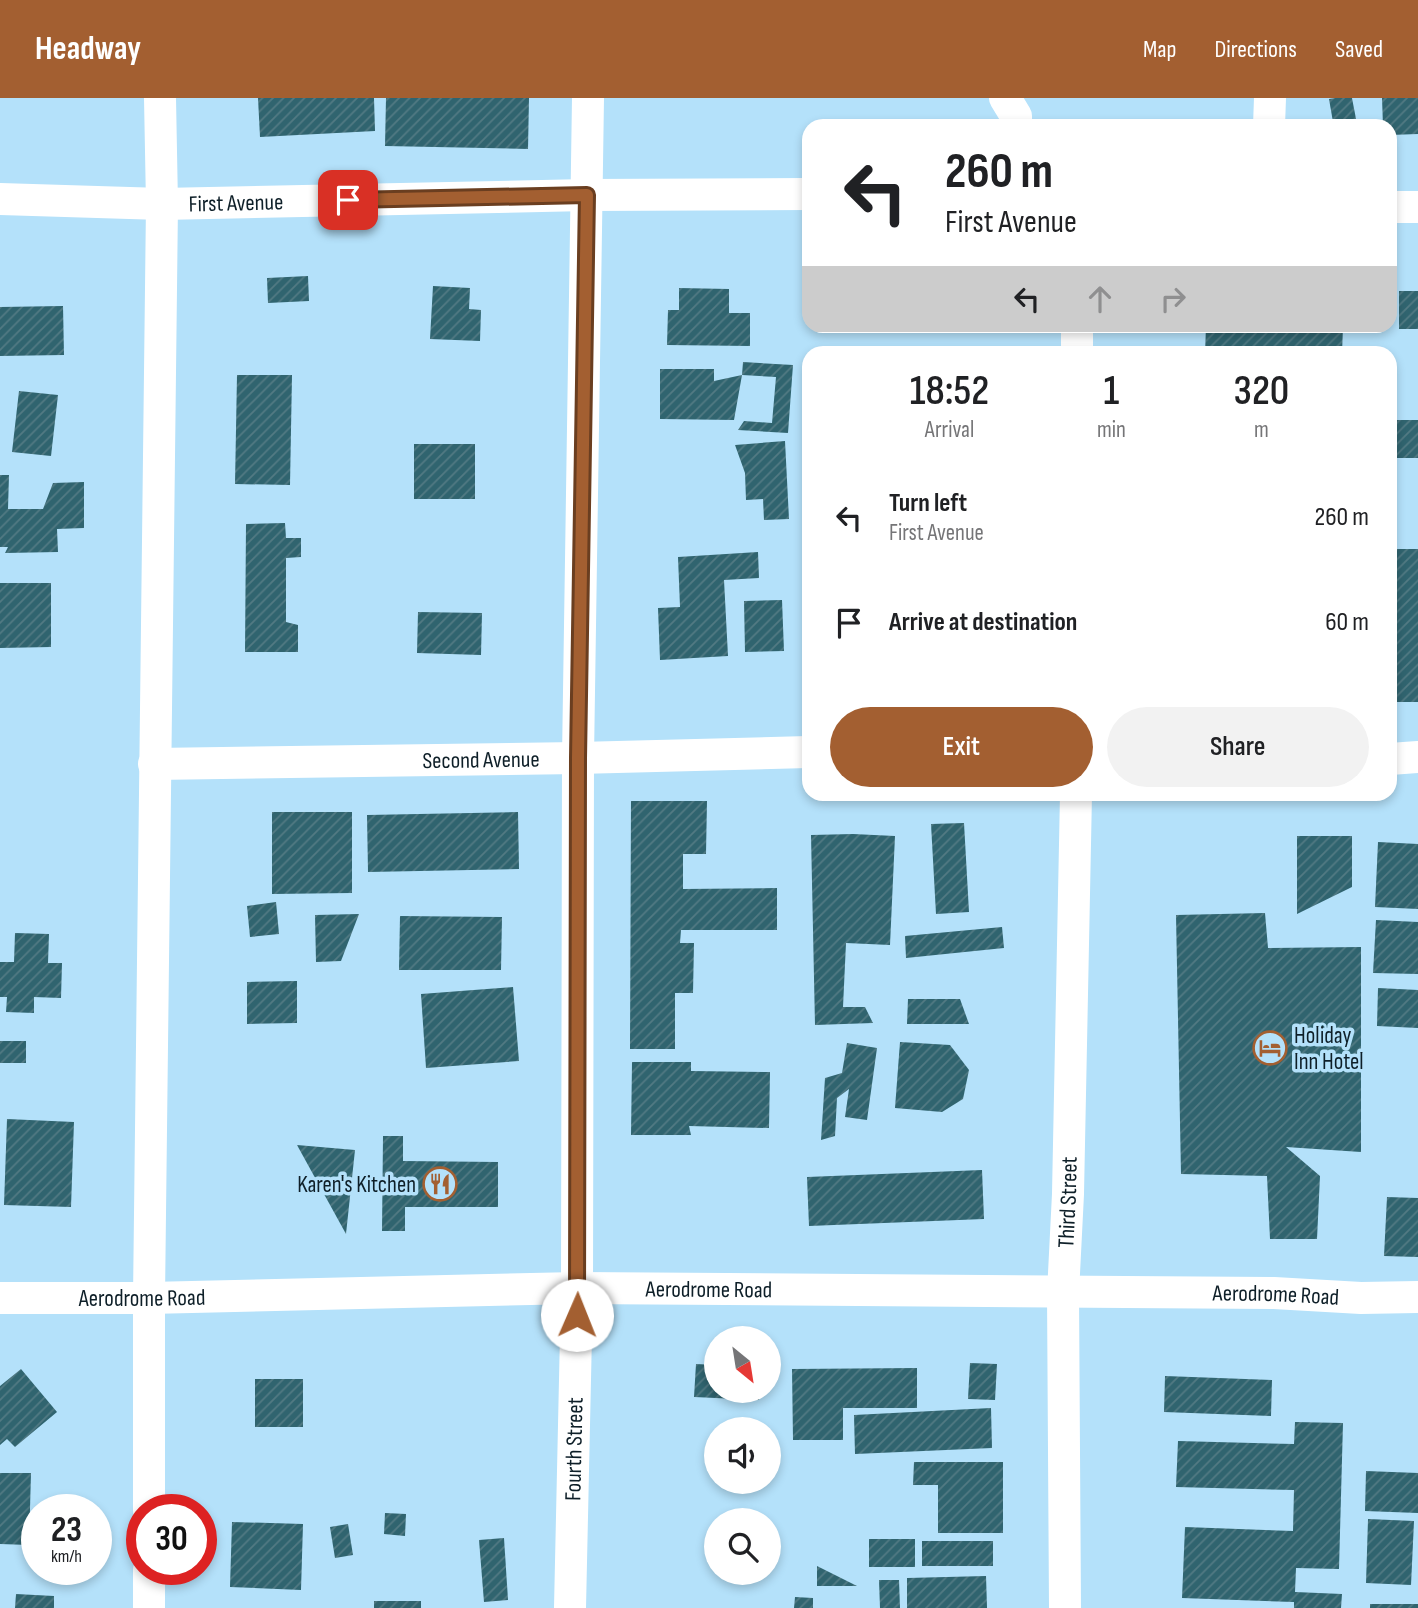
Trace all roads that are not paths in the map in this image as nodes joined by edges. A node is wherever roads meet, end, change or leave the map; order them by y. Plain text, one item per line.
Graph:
1 (160, 98) edge
2 (588, 98) edge
3 (1004, 98) edge
4 (1270, 98) edge
5 (1016, 119) edge
6 (1269, 119) edge
7 (802, 194) edge
8 (587, 195) junction
9 (0, 199) edge
10 (162, 204) junction
11 (1397, 207) edge
12 (1418, 207) edge
13 (802, 752) edge
14 (1418, 757) edge
15 (578, 758) junction
16 (1397, 758) edge
17 (155, 764) junction
18 (1076, 801) edge
19 (577, 1288) junction
20 (1063, 1293) junction
21 (0, 1297) edge
22 (1418, 1297) edge
23 (149, 1298) junction
24 (149, 1494) edge
25 (149, 1585) edge
26 (149, 1608) edge
27 (570, 1608) edge
28 (1065, 1608) edge

1 - 10 street
2 - 8 street, Fourth Street
3 - 5 street
4 - 6 street
7 - 8 street, First Avenue
8 - 10 street, First Avenue
8 - 15 street, Fourth Street
9 - 10 street, First Avenue
10 - 17 street
11 - 12 street
13 - 15 street, Second Avenue
14 - 16 street
15 - 17 street, Second Avenue
15 - 19 street, Fourth Street
17 - 23 street
18 - 20 street, Third Street
19 - 20 street, Aerodrome Road
19 - 23 street, Aerodrome Road
19 - 27 street, Fourth Street
20 - 22 street, Aerodrome Road
20 - 28 street, Third Street
21 - 23 street, Aerodrome Road
23 - 24 street
25 - 26 street

